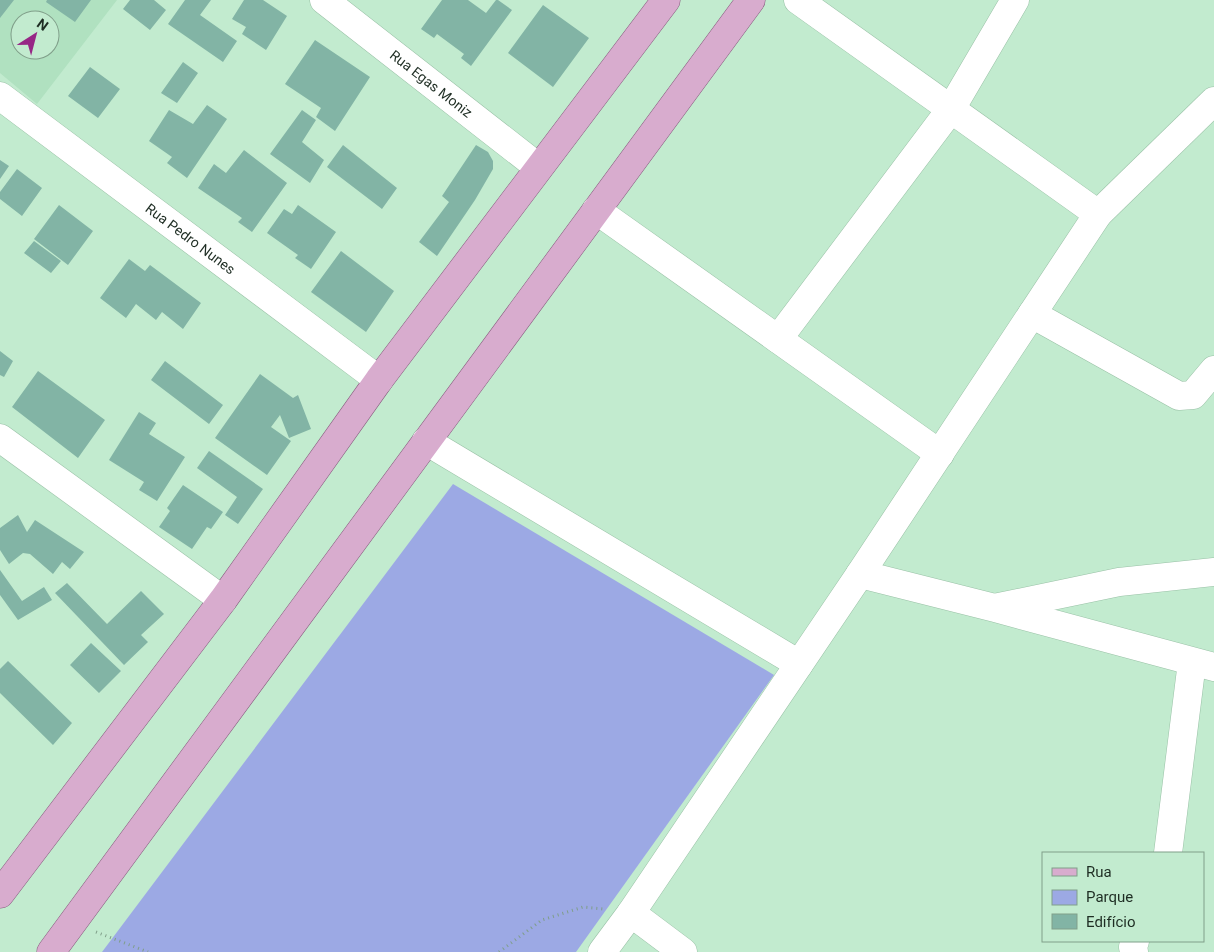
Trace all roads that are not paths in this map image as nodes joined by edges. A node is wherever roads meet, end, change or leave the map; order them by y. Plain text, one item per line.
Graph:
1 (324, 0) edge
2 (666, 0) edge
3 (751, 0) edge
4 (798, 0) edge
5 (1015, 0) edge
6 (0, 96) edge
7 (1214, 102) edge
8 (951, 108) junction
9 (538, 167) junction
10 (596, 210) junction
11 (1098, 214) junction
12 (1032, 314) junction
13 (778, 339) junction
14 (1214, 370) edge
15 (379, 380) junction
16 (426, 441) junction
17 (6, 451) edge
18 (940, 454) junction
19 (1214, 572) edge
20 (860, 574) junction
21 (223, 600) junction
22 (995, 608) junction
23 (799, 664) junction
24 (1203, 665) edge
25 (1168, 852) edge
26 (0, 894) edge
27 (631, 913) junction
28 (51, 952) edge
29 (602, 952) edge
30 (683, 952) edge

1 - 9 street, Rua Egas Moniz
2 - 9 main road
3 - 10 main road
4 - 8 street
5 - 8 street
6 - 15 street, Rua Pedro Nunes
7 - 11 street
8 - 11 street
8 - 13 street
9 - 15 main road
10 - 13 street
10 - 16 main road
11 - 12 street
12 - 14 street
12 - 18 street
13 - 18 street
15 - 21 main road
16 - 23 street
16 - 28 main road
17 - 21 street
18 - 20 street
19 - 22 street
20 - 22 street
20 - 23 street
21 - 26 main road
22 - 24 street
23 - 27 street
24 - 25 street
27 - 29 street
27 - 30 street

